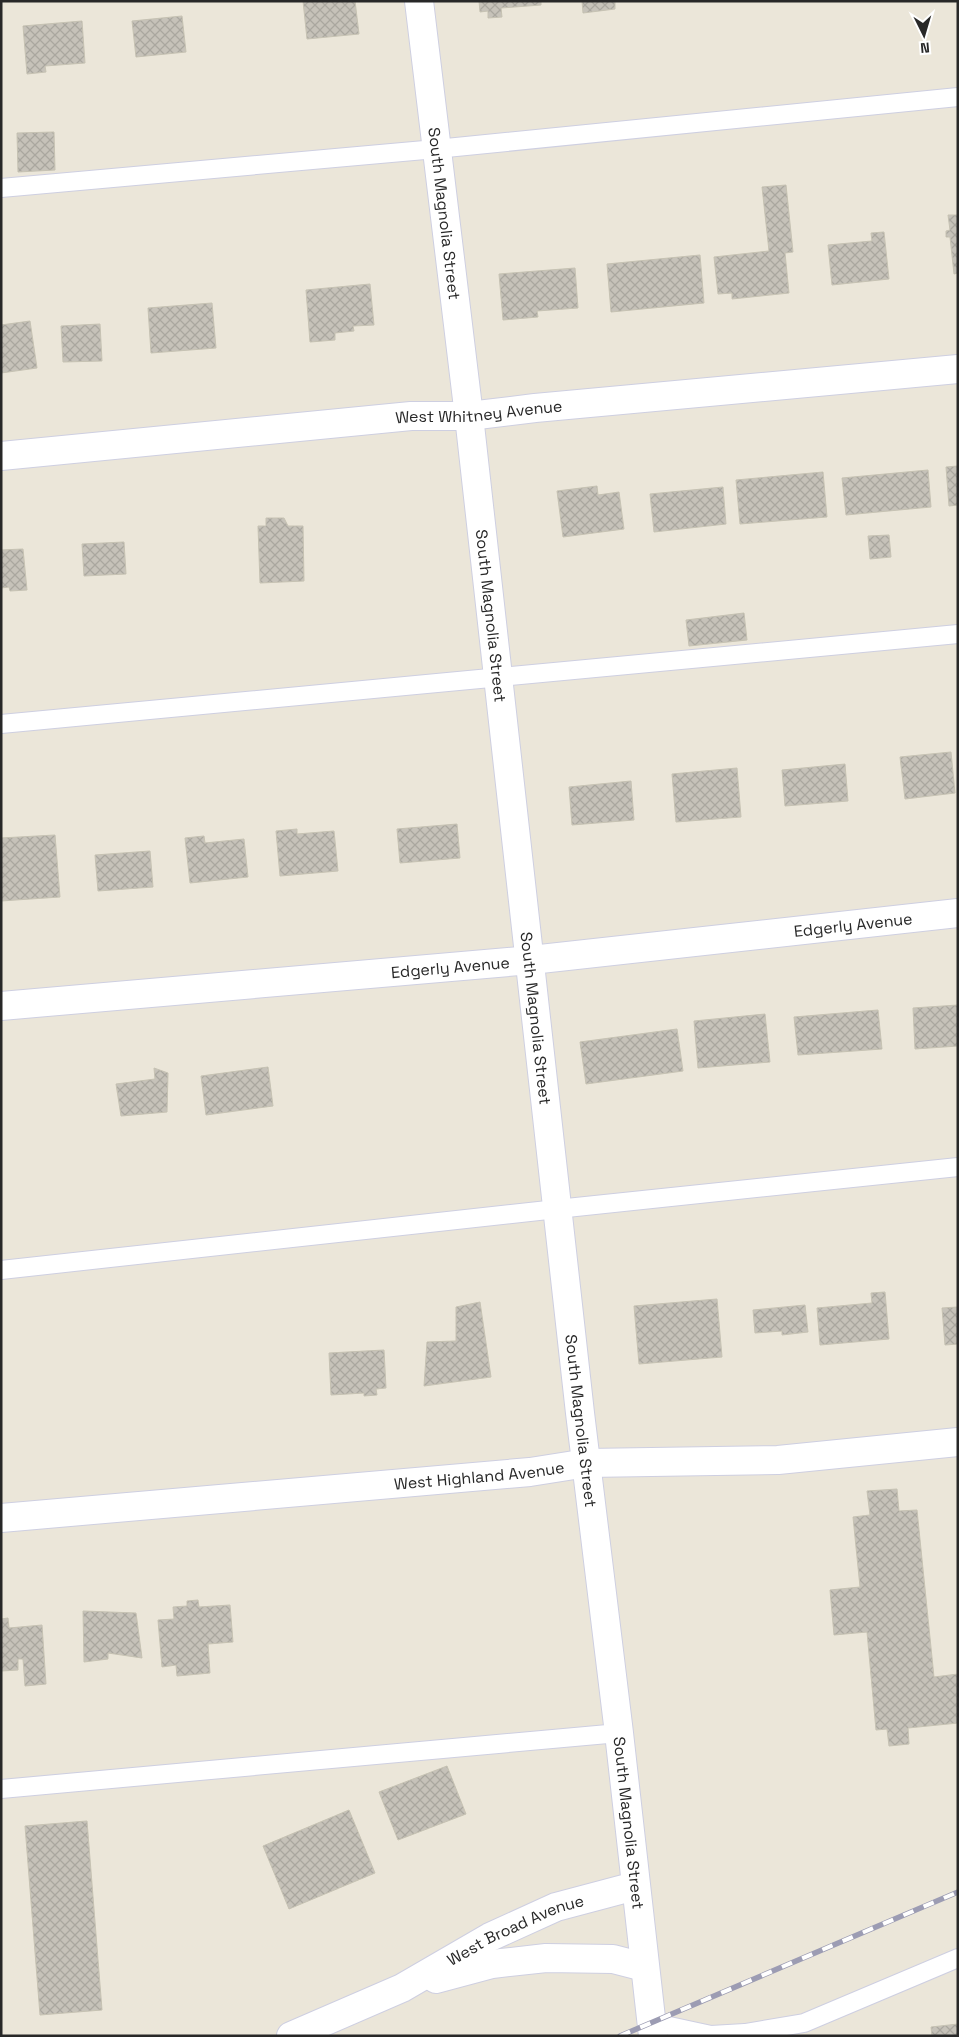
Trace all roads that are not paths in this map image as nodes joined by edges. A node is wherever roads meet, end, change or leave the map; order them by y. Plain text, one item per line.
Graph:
1 (419, 1) edge
2 (958, 97) edge
3 (436, 149) junction
4 (1, 188) edge
5 (958, 369) edge
6 (469, 416) junction
7 (1, 456) edge
8 (958, 634) edge
9 (499, 678) junction
10 (1, 724) edge
11 (958, 913) edge
12 (531, 960) junction
13 (1, 1006) edge
14 (958, 1167) edge
15 (557, 1209) junction
16 (1, 1270) edge
17 (958, 1442) edge
18 (587, 1463) junction
19 (1, 1518) edge
20 (619, 1734) junction
21 (1, 1789) edge
22 (635, 1886) junction
23 (958, 1958) edge
24 (644, 1967) junction
25 (402, 1988) junction
26 (652, 2029) edge
27 (291, 2036) edge

1 - 3 street, South Magnolia Street
2 - 3 lane
3 - 4 lane
3 - 6 street, South Magnolia Street
5 - 6 street, West Whitney Avenue
6 - 7 street, West Whitney Avenue
6 - 9 street, South Magnolia Street
8 - 9 lane
9 - 10 lane
9 - 12 street, South Magnolia Street
11 - 12 street, Edgerly Avenue
12 - 13 street, Edgerly Avenue
12 - 15 street, South Magnolia Street
14 - 15 lane
15 - 16 lane
15 - 18 street, South Magnolia Street
17 - 18 street, West Highland Avenue
18 - 19 street, West Highland Avenue
18 - 20 street, South Magnolia Street
20 - 21 lane
20 - 22 street, South Magnolia Street
22 - 24 street, South Magnolia Street
22 - 25 street, West Broad Avenue
23 - 26 lane
24 - 25 street, West Broad Avenue
24 - 26 street, South Magnolia Street
25 - 27 street, West Broad Avenue

